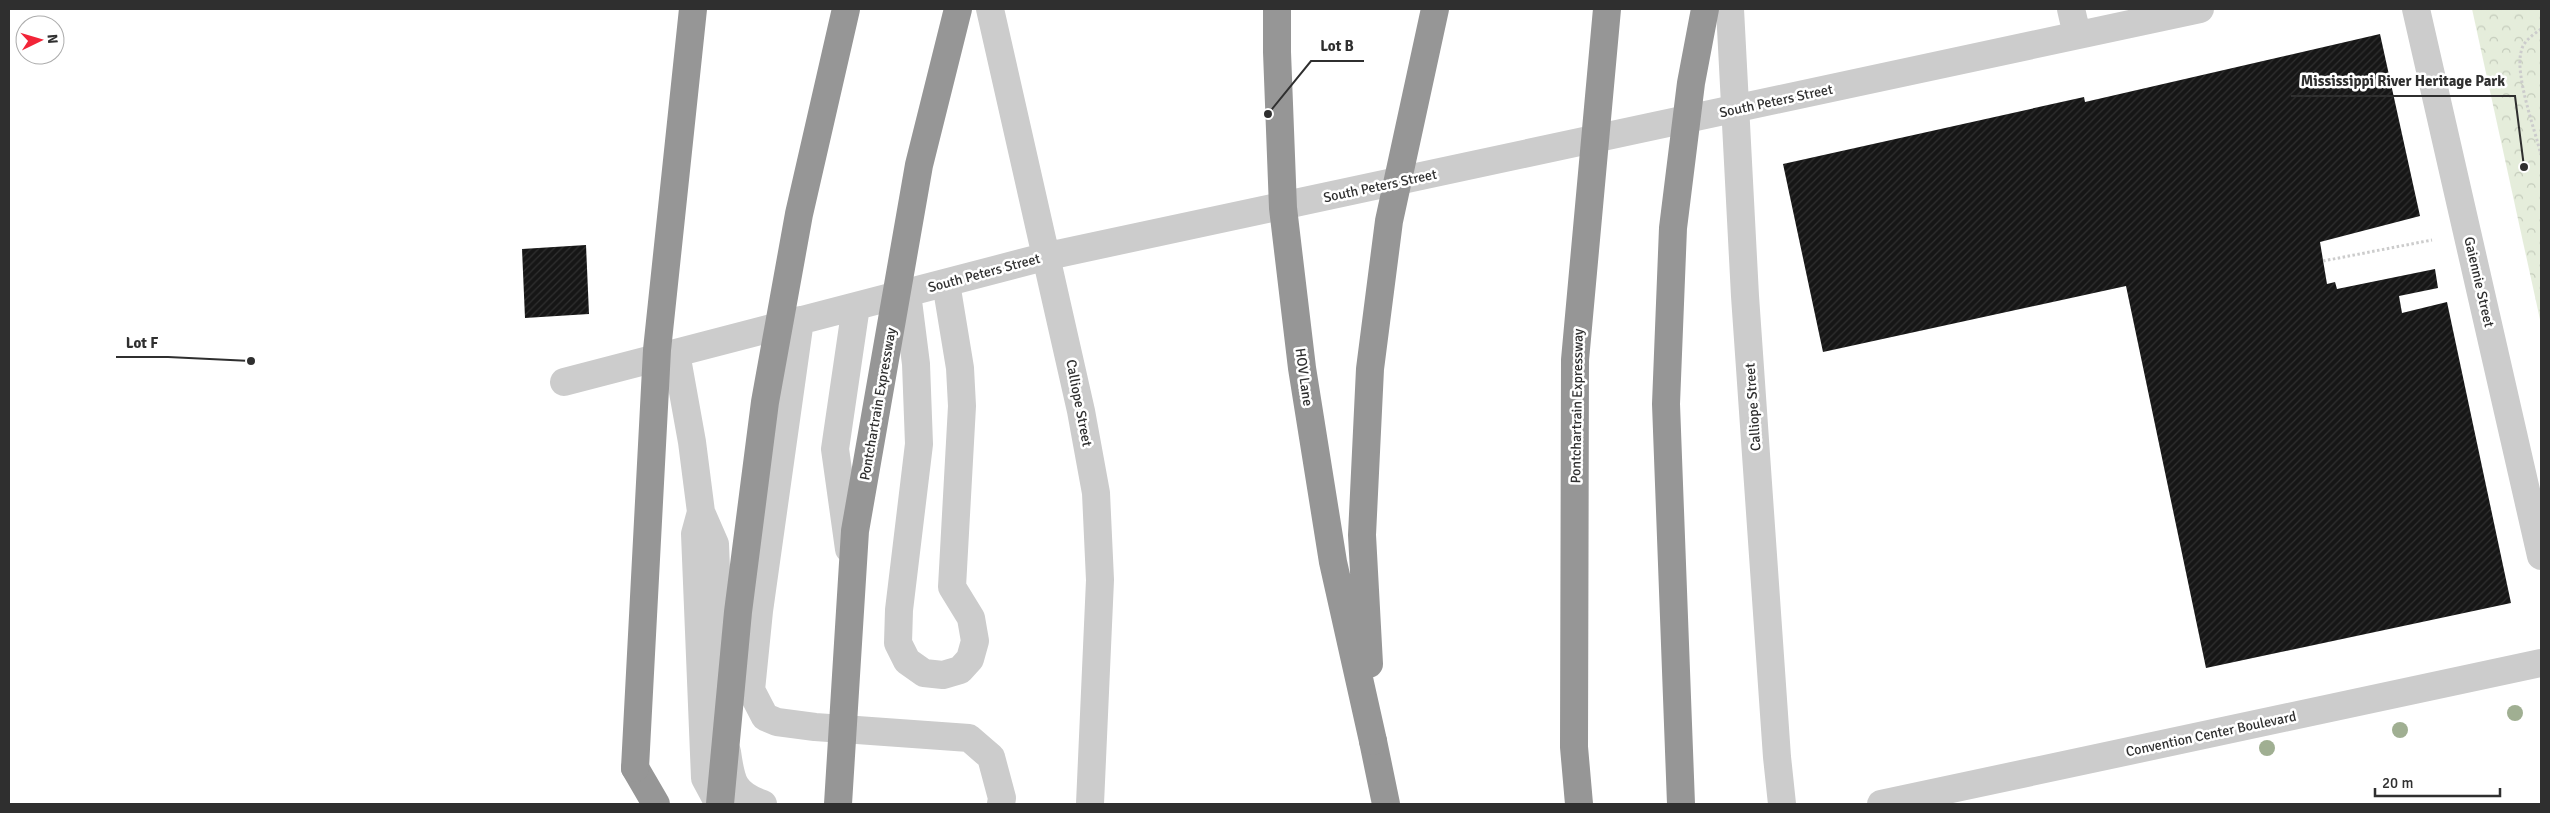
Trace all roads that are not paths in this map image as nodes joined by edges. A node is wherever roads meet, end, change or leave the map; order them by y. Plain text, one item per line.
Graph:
1 (693, 9) edge
2 (846, 9) edge
3 (958, 9) edge
4 (990, 9) edge
5 (1278, 9) edge
6 (1435, 9) edge
7 (1607, 9) edge
8 (1705, 9) edge
9 (1730, 9) edge
10 (2071, 9) edge
11 (2200, 9) edge
12 (2416, 9) edge
13 (2077, 35) junction
14 (1735, 110) junction
15 (1048, 256) junction
16 (946, 283) junction
17 (907, 293) junction
18 (856, 306) junction
19 (800, 320) junction
20 (676, 353) junction
21 (564, 382) dead end
22 (701, 512) junction
23 (2541, 556) edge
24 (2541, 663) edge
25 (854, 729) junction
26 (1373, 741) junction
27 (635, 768) junction
28 (995, 797) edge
29 (633, 804) edge
30 (656, 804) edge
31 (719, 804) edge
32 (763, 804) edge
33 (838, 804) edge
34 (1090, 804) edge
35 (1386, 804) edge
36 (1578, 804) edge
37 (1681, 804) edge
38 (1782, 804) edge
39 (1882, 804) edge

1 - 27 highway, bridge
2 - 31 highway, bridge
3 - 33 highway, Pontchartrain Expressway, bridge
4 - 15 street, Calliope Street
5 - 26 highway, HOV Lane, bridge
6 - 26 highway, bridge
7 - 36 highway, Pontchartrain Expressway, bridge
8 - 37 highway, bridge
9 - 14 street, Calliope Street
10 - 13 street
11 - 13 street, South Peters Street
12 - 23 street, Gaiennie Street
13 - 14 street, South Peters Street
14 - 15 street, South Peters Street
14 - 38 street, Calliope Street
15 - 16 street, South Peters Street
15 - 34 street, Calliope Street
16 - 17 street, South Peters Street
16 - 17 street
17 - 18 street, South Peters Street
18 - 19 street, South Peters Street
18 - 25 street
19 - 20 street, South Peters Street
19 - 25 street
20 - 21 street, South Peters Street
20 - 22 street
22 - 31 street
22 - 32 street
24 - 39 street, Convention Center Boulevard
25 - 28 street
26 - 35 highway
27 - 29 highway
27 - 30 highway

